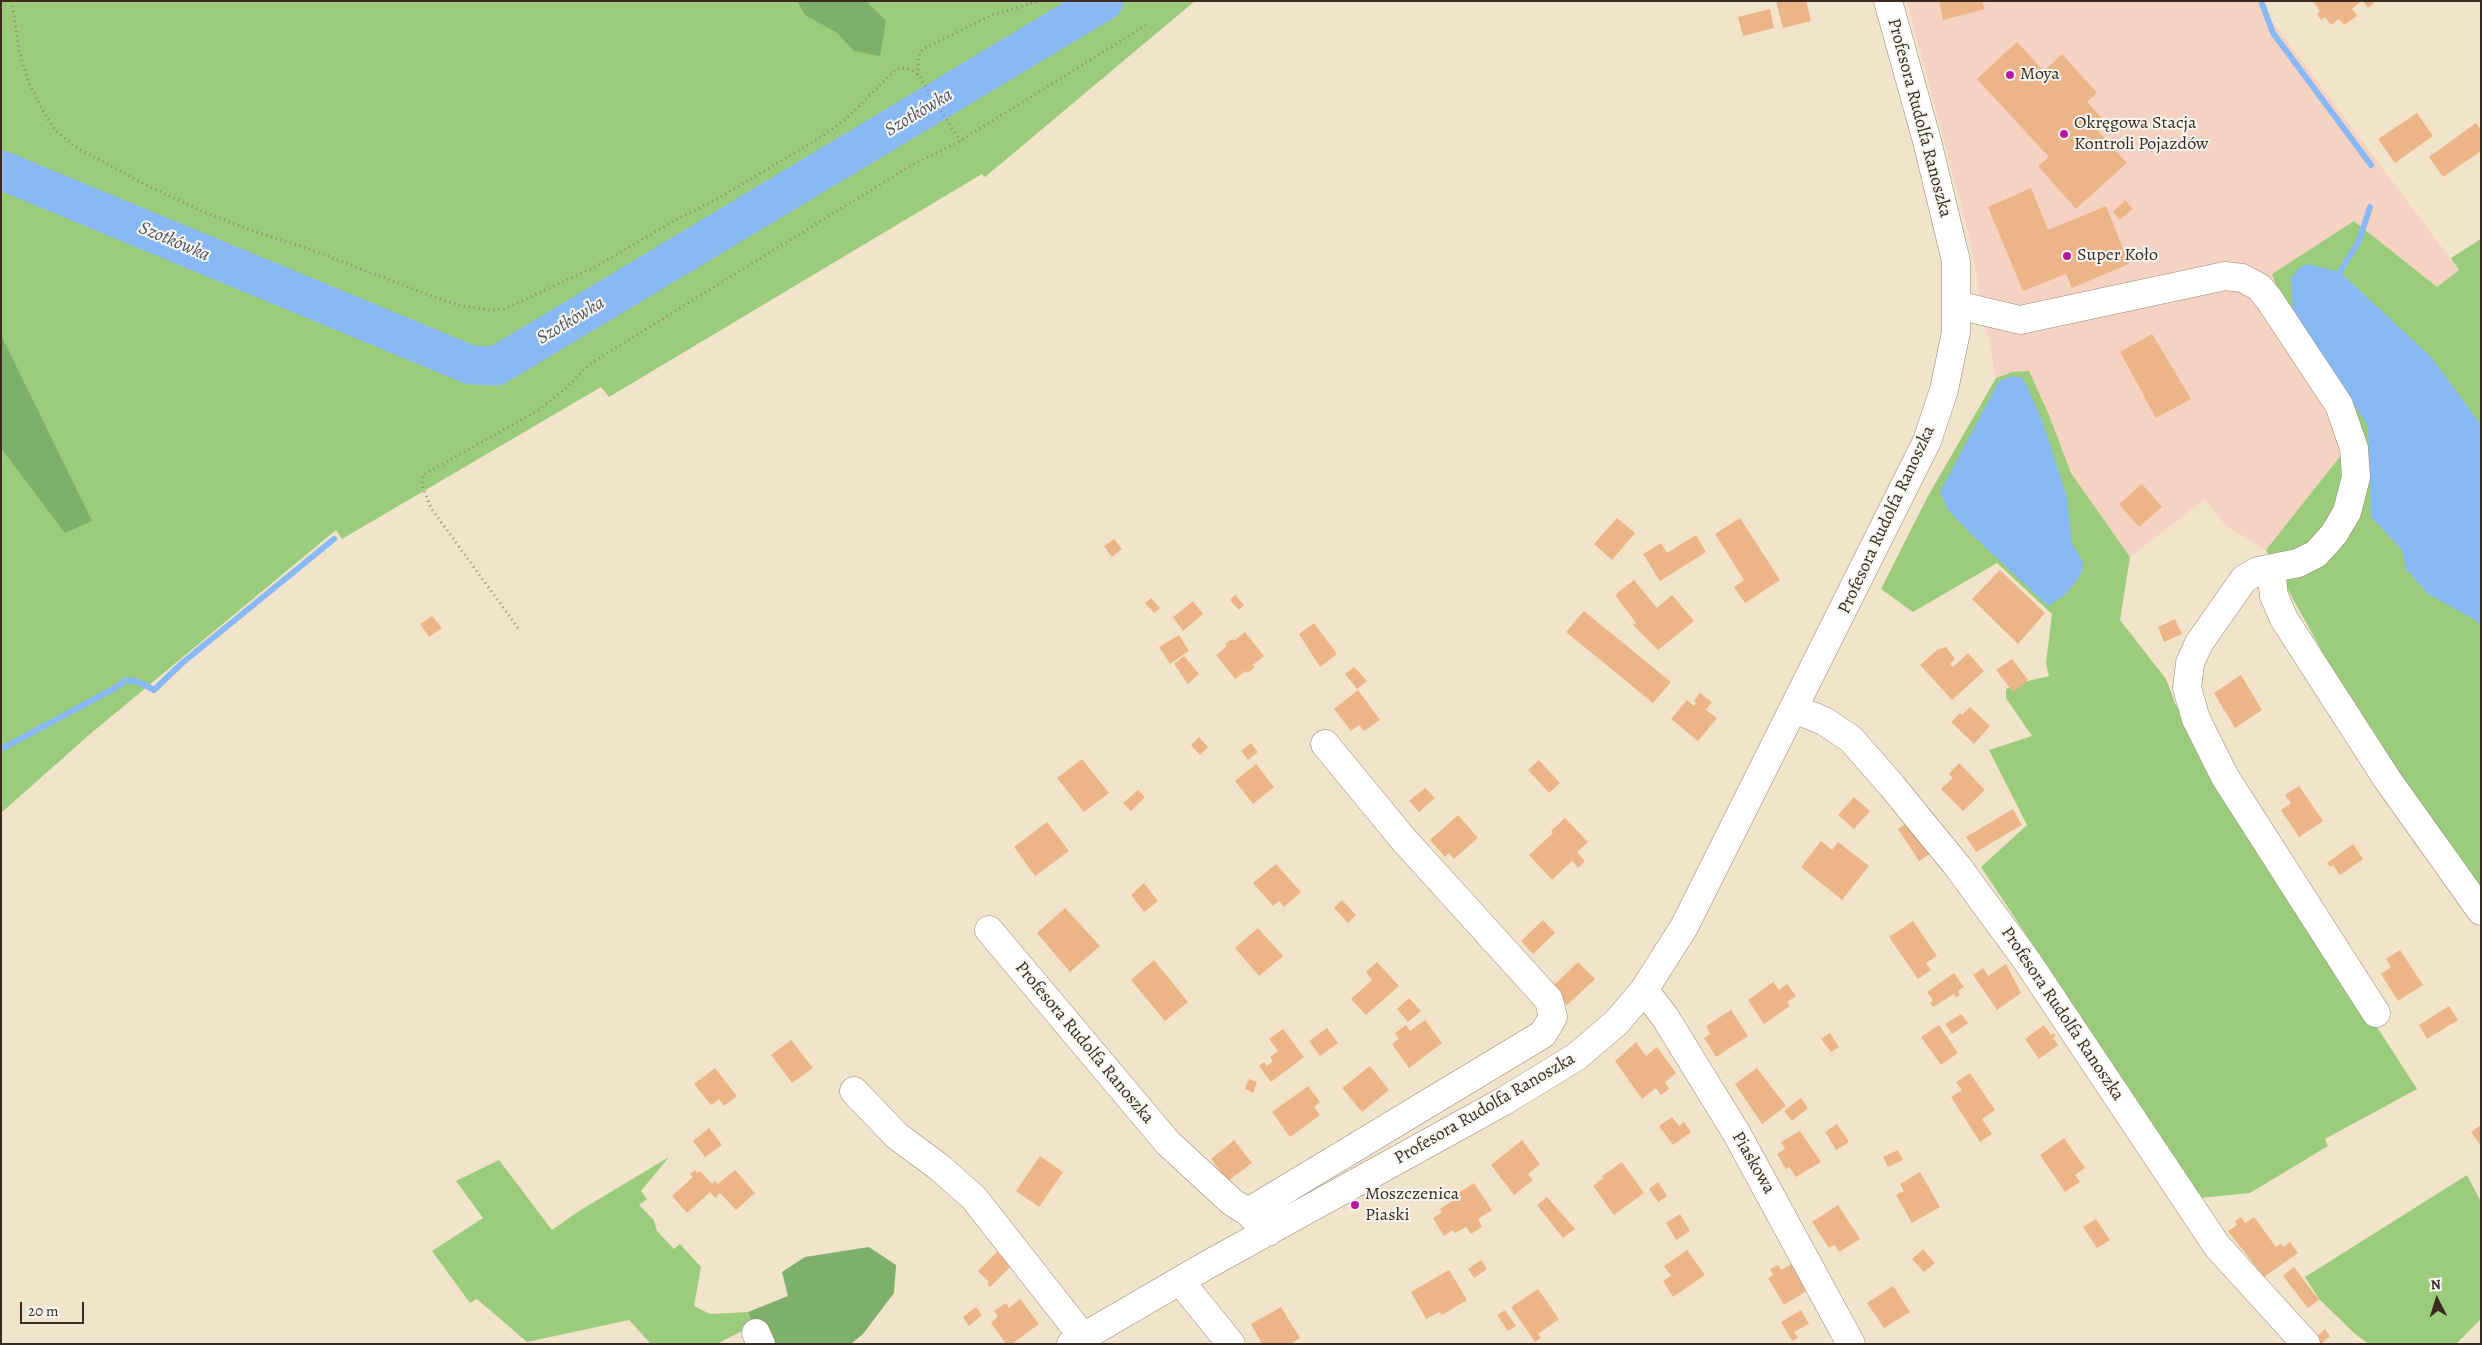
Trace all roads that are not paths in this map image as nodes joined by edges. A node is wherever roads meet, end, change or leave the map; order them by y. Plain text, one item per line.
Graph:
1 (1888, 1) edge
2 (1957, 305) junction
3 (2271, 568) junction
4 (1795, 709) junction
5 (1325, 744) dead end
6 (2481, 911) edge
7 (989, 930) dead end
8 (1644, 990) junction
9 (2375, 1012) dead end
10 (854, 1091) dead end
11 (1248, 1212) junction
12 (1268, 1232) junction
13 (1180, 1281) junction
14 (1077, 1341) edge
15 (1231, 1344) edge
16 (1852, 1344) edge
17 (2306, 1344) edge

1 - 2 street, Profesora Rudolfa Ranoszka
2 - 3 street
2 - 4 street, Profesora Rudolfa Ranoszka
3 - 6 street
3 - 9 street
4 - 8 street, Profesora Rudolfa Ranoszka
4 - 17 street, Profesora Rudolfa Ranoszka
5 - 11 street, Profesora Rudolfa Ranoszka
7 - 11 street, Profesora Rudolfa Ranoszka
8 - 12 street, Profesora Rudolfa Ranoszka
8 - 16 street, Piaskowa
10 - 14 street
11 - 12 street, Profesora Rudolfa Ranoszka
12 - 13 street, Profesora Rudolfa Ranoszka
13 - 14 street, Profesora Rudolfa Ranoszka
13 - 15 street

